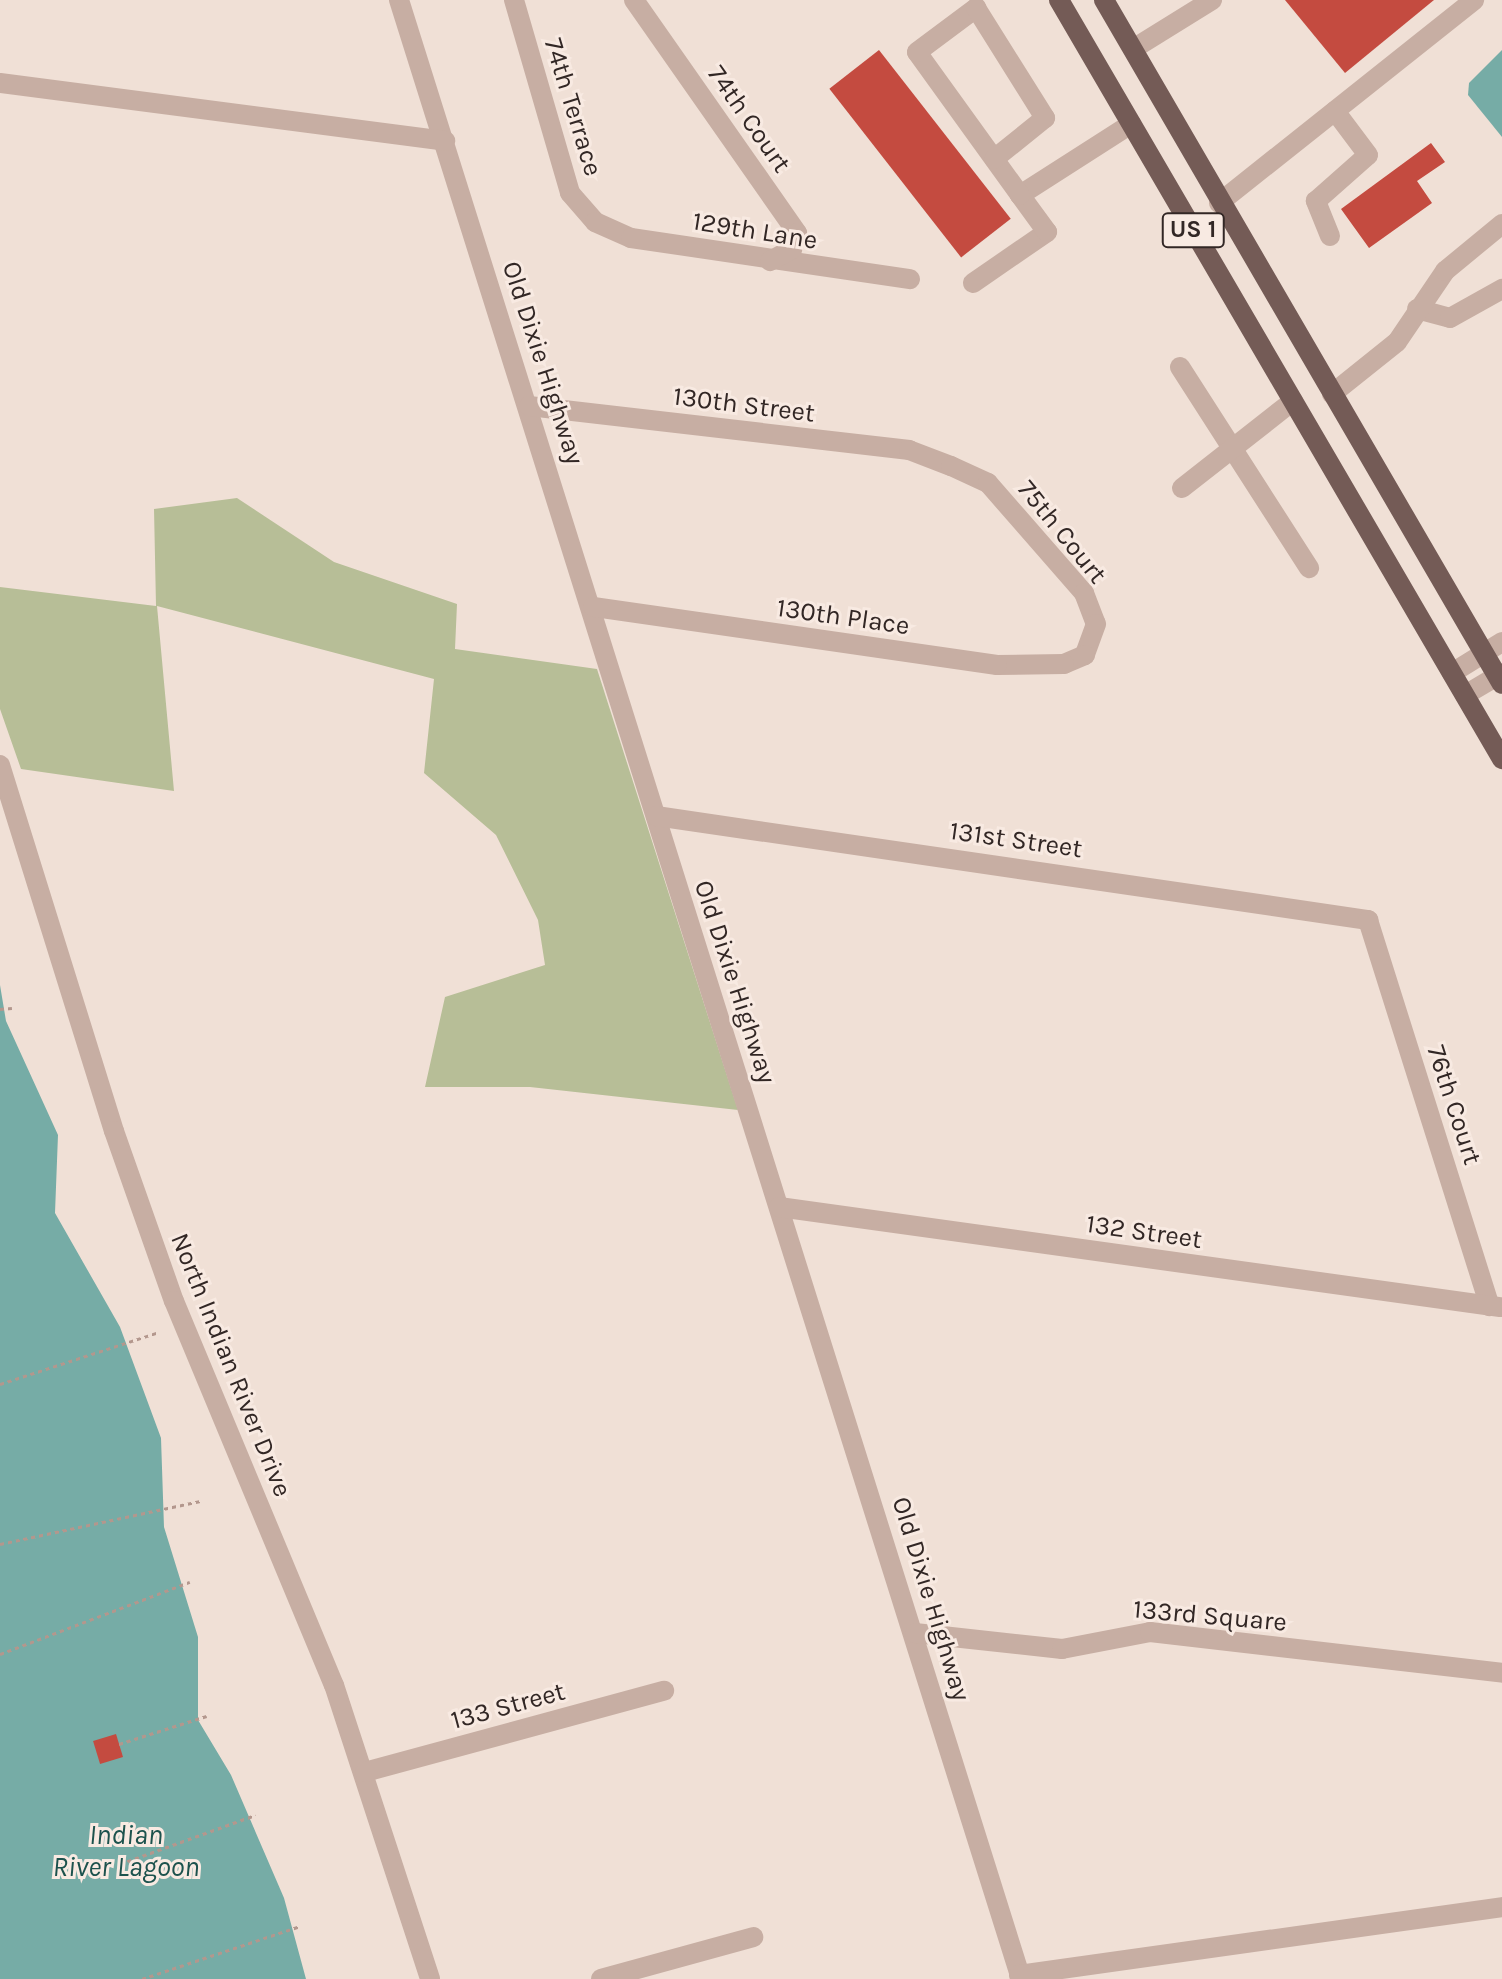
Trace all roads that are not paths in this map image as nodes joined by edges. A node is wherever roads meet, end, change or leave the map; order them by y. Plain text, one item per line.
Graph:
1 (399, 0) edge
2 (514, 0) edge
3 (634, 0) edge
4 (1059, 0) edge
5 (1104, 0) edge
6 (1212, 0) edge
7 (1474, 0) edge
8 (1189, 6) edge
9 (1133, 49) junction
10 (0, 83) edge
11 (1335, 111) junction
12 (1131, 124) junction
13 (445, 141) junction
14 (994, 159) junction
15 (1020, 195) junction
16 (1219, 203) junction
17 (595, 222) joint
18 (1502, 224) edge
19 (1330, 236) dead end
20 (770, 261) junction
21 (910, 279) dead end
22 (973, 283) dead end
23 (1502, 289) edge
24 (1417, 309) junction
25 (1180, 367) dead end
26 (1332, 394) junction
27 (1293, 401) junction
28 (529, 406) junction
29 (1233, 448) junction
30 (951, 466) joint
31 (1182, 488) dead end
32 (1309, 568) dead end
33 (593, 607) junction
34 (1502, 642) edge
35 (1483, 654) junction
36 (1085, 655) joint
37 (1452, 673) junction
38 (1500, 678) edge
39 (1465, 695) junction
40 (1502, 759) edge
41 (0, 765) edge
42 (656, 816) junction
43 (1368, 920) joint
44 (779, 1207) junction
45 (1496, 1307) edge
46 (915, 1633) junction
47 (1502, 1673) edge
48 (664, 1691) dead end
49 (365, 1772) junction
50 (1502, 1907) edge
51 (753, 1937) dead end
52 (1020, 1977) edge
53 (430, 1979) edge
54 (601, 1979) edge

1 - 13 street, Old Dixie Highway
2 - 17 street, 74th Terrace
3 - 20 street, 74th Court
4 - 12 main road, US 1
5 - 9 main road, US 1
6 - 8 street
7 - 11 street
8 - 9 street
9 - 16 main road, US 1
10 - 13 street
11 - 16 street
11 - 19 street
12 - 15 street
12 - 27 main road, US 1
13 - 28 street, Old Dixie Highway
14 - 14 street
14 - 15 street
15 - 22 street
16 - 26 main road, US 1
17 - 20 street, 129th Lane
18 - 24 street
20 - 21 street, 129th Lane
23 - 24 street
24 - 26 street
25 - 29 street
26 - 35 main road, US 1
27 - 29 street
27 - 37 main road, US 1
28 - 30 street, 130th Street
28 - 33 street, Old Dixie Highway
29 - 31 street
29 - 32 street
30 - 36 street, 75th Court
33 - 36 street, 130th Place
33 - 42 street, Old Dixie Highway
34 - 35 street
35 - 37 street
35 - 38 main road, US 1
37 - 39 main road, US 1
38 - 39 street
39 - 40 main road, US 1
41 - 49 street, North Indian River Drive
42 - 43 street, 131st Street
42 - 44 street, Old Dixie Highway
43 - 45 street, 76th Court
44 - 45 street, 132 Street
44 - 46 street, Old Dixie Highway
46 - 47 street, 133rd Square
46 - 52 street, Old Dixie Highway
48 - 49 street, 133 Street
49 - 53 street, North Indian River Drive
50 - 52 street
51 - 54 street

